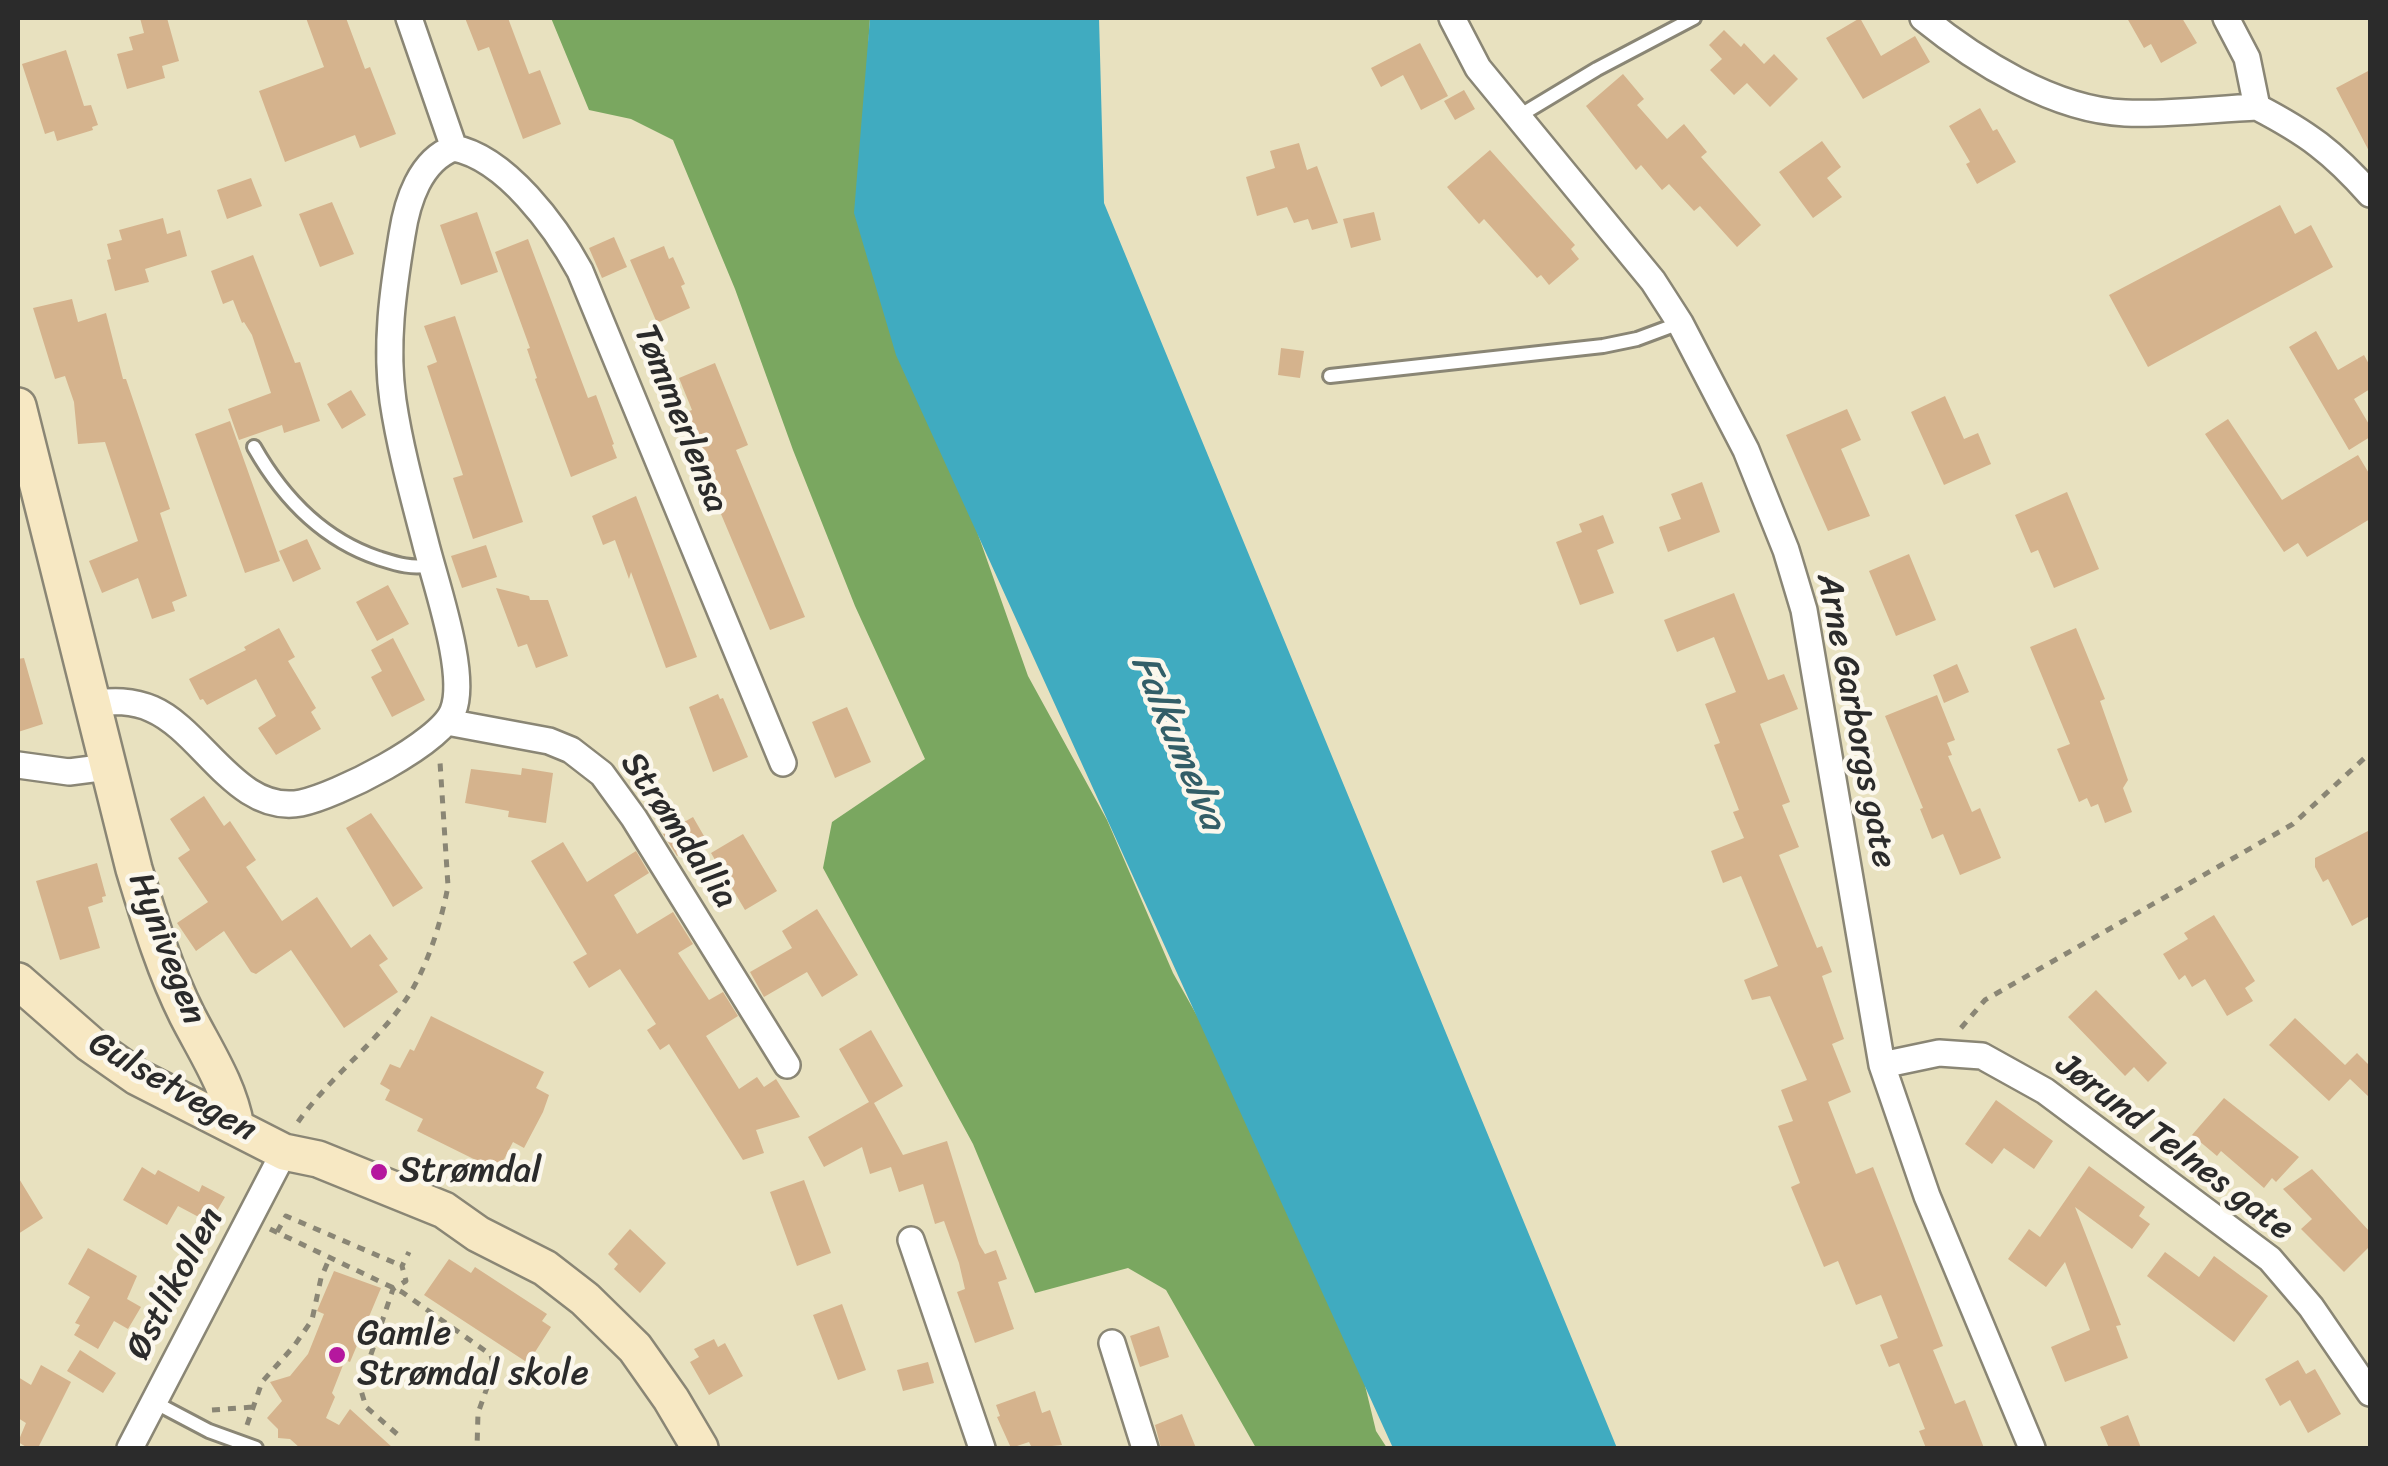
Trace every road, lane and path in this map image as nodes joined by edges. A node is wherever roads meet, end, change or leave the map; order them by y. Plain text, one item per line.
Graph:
1 (408, 18) edge
2 (1452, 18) edge
3 (1694, 18) edge
4 (1923, 18) edge
5 (2226, 18) edge
6 (2257, 106) junction
7 (1519, 116) junction
8 (454, 148) junction
9 (2370, 194) edge
10 (1680, 322) junction
11 (1330, 376) dead end
12 (18, 406) edge
13 (254, 447) dead end
14 (431, 565) junction
15 (92, 703) junction
16 (442, 728) junction
17 (2370, 753) edge
18 (783, 762) dead end
19 (18, 765) edge
20 (108, 767) junction
21 (18, 981) edge
22 (1939, 1052) junction
23 (787, 1065) dead end
24 (1882, 1065) junction
25 (236, 1127) junction
26 (284, 1152) junction
27 (250, 1219) junction
28 (278, 1232) junction
29 (912, 1240) dead end
30 (409, 1252) dead end
31 (330, 1257) junction
32 (402, 1266) junction
33 (393, 1289) junction
34 (1112, 1343) dead end
35 (2370, 1394) edge
36 (154, 1402) junction
37 (253, 1407) junction
38 (196, 1424) junction
39 (247, 1425) dead end
40 (397, 1434) dead end
41 (130, 1448) edge
42 (256, 1448) edge
43 (477, 1448) edge
44 (700, 1448) edge
45 (982, 1448) edge
46 (1145, 1448) edge
47 (2032, 1448) edge

1 - 8 street
2 - 7 street, Arne Garborgs gate
3 - 7 lane
4 - 6 street
5 - 6 street
6 - 9 street
7 - 10 street, Arne Garborgs gate
8 - 14 street
8 - 18 street, Tømmerlensa
10 - 11 lane
10 - 24 street, Arne Garborgs gate
12 - 15 main road, Hynivegen
13 - 14 lane
14 - 16 street
15 - 16 street
15 - 20 main road, Hynivegen
16 - 23 street, Strømdallia
16 - 26 path
17 - 22 path
19 - 20 street
20 - 25 main road, Hynivegen
21 - 25 main road, Gulsetvegen
22 - 24 street, Jørund Telnes gate
22 - 35 street, Jørund Telnes gate
24 - 47 street, Arne Garborgs gate
25 - 26 main road, Gulsetvegen
26 - 27 street, Østlikollen
26 - 44 main road, Gulsetvegen
27 - 28 path
27 - 36 street, Østlikollen
28 - 31 path
28 - 32 path
29 - 45 street
30 - 32 path
31 - 33 path
31 - 37 path
32 - 33 path
33 - 40 path
33 - 43 path
34 - 46 street
36 - 38 lane
36 - 41 street, Østlikollen
37 - 38 path
37 - 39 path
38 - 42 lane

